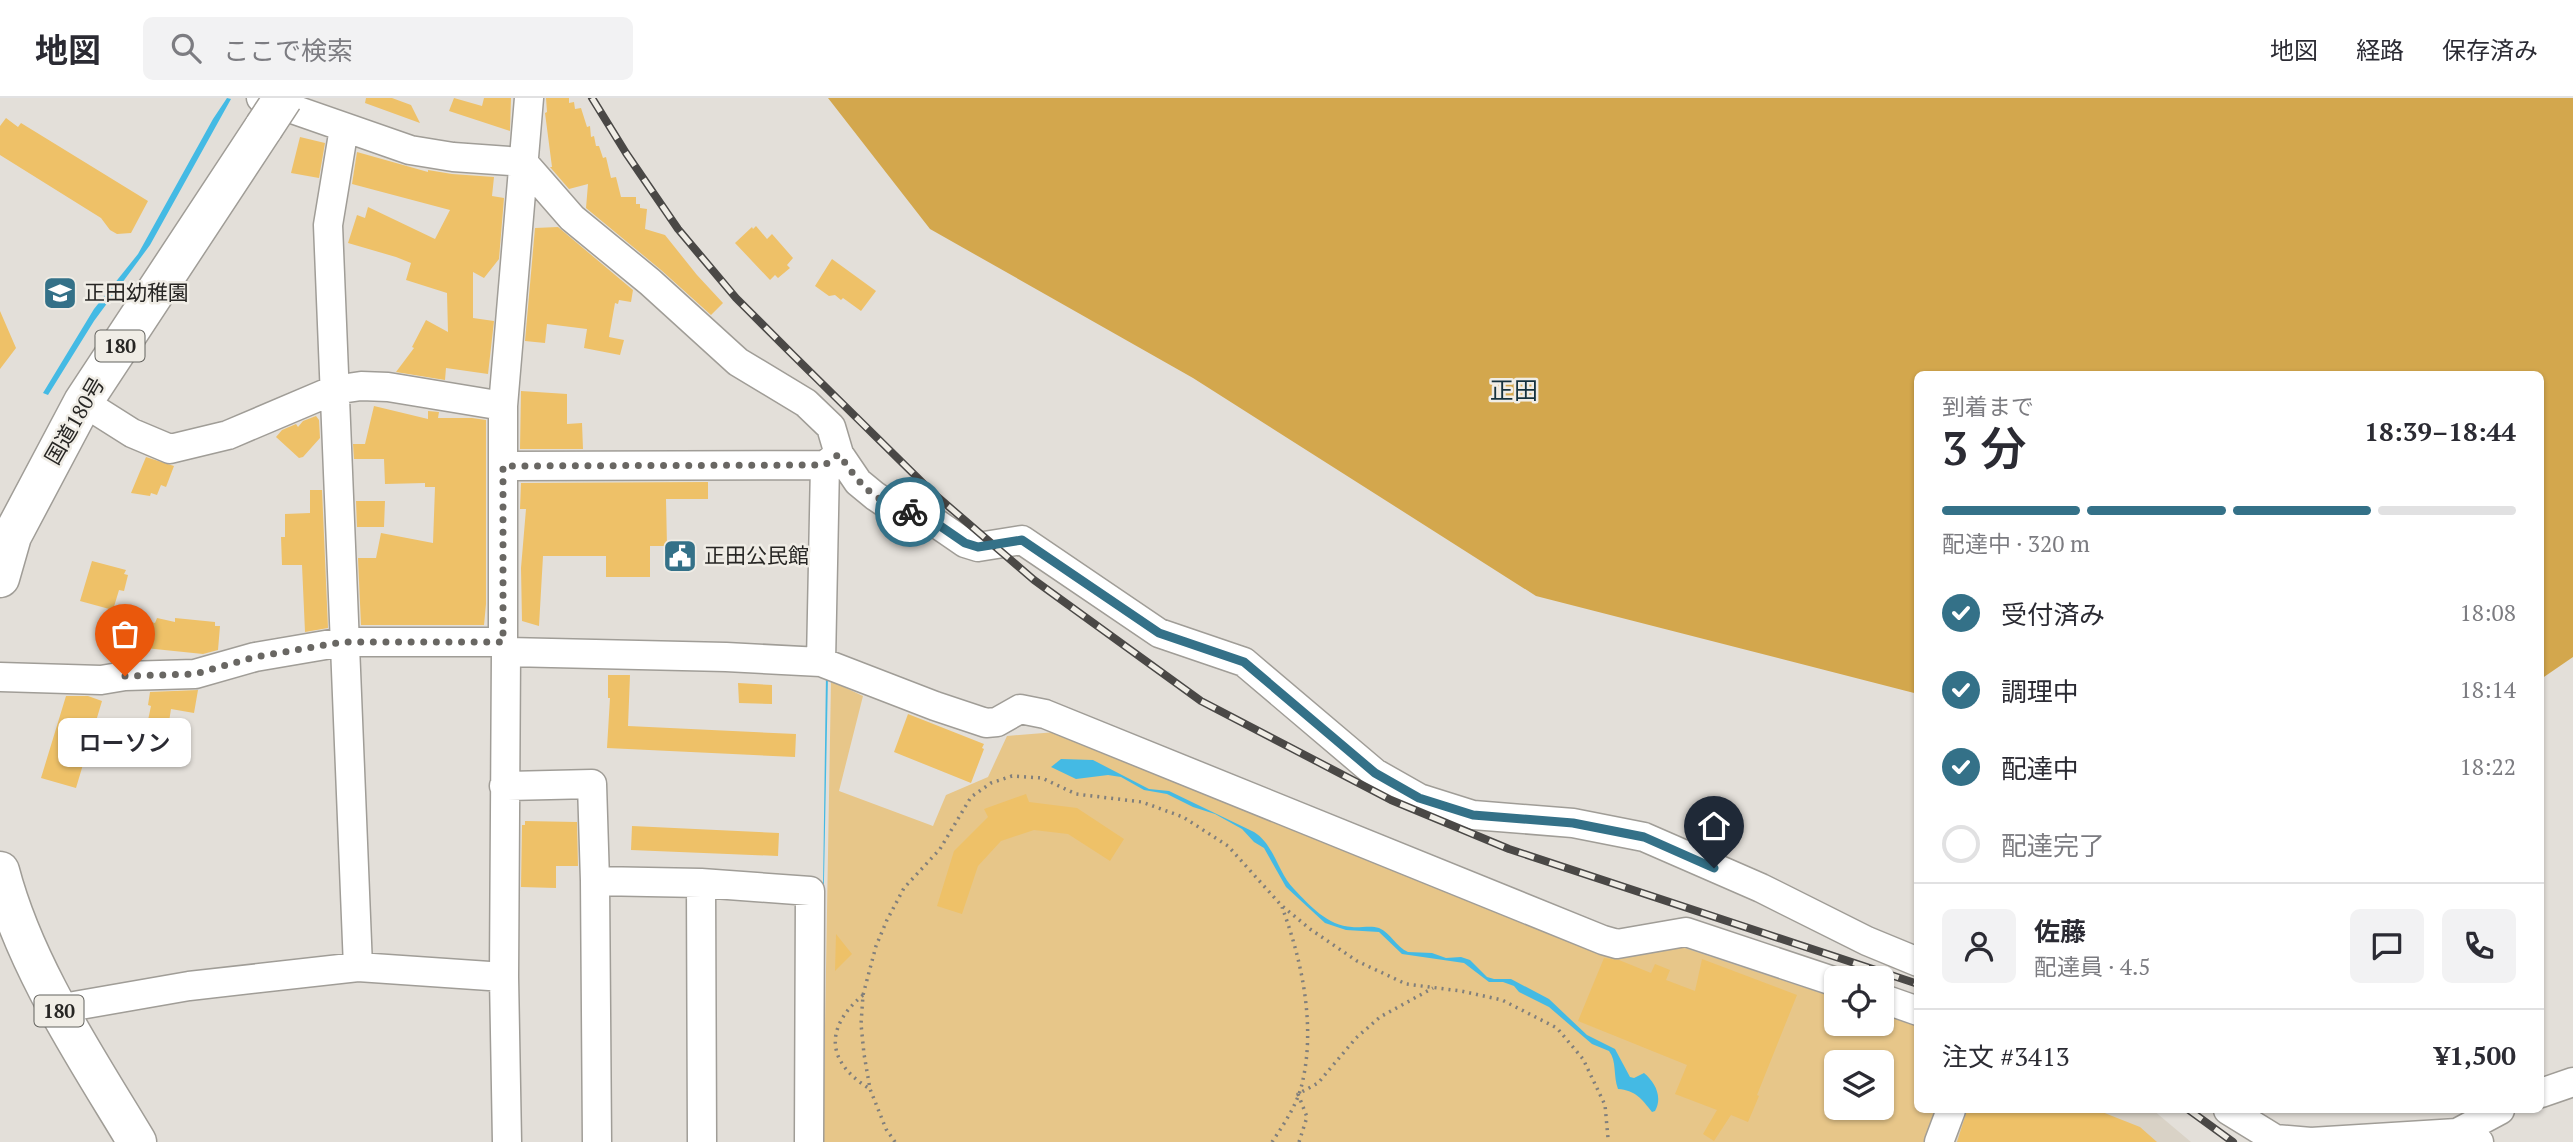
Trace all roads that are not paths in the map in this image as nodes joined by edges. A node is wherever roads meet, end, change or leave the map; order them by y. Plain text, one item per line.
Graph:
1 (529, 98) edge
2 (269, 108) edge
3 (344, 128) junction
4 (523, 162) junction
5 (334, 390) junction
6 (83, 402) junction
7 (503, 406) junction
8 (832, 460) junction
9 (503, 466) junction
10 (0, 578) edge
11 (343, 642) junction
12 (504, 647) junction
13 (821, 662) junction
14 (0, 677) edge
15 (504, 786) junction
16 (0, 871) edge
17 (595, 881) junction
18 (701, 883) junction
19 (1914, 960) edge
20 (358, 968) junction
21 (504, 977) junction
22 (1824, 978) edge
23 (1894, 1003) edge
24 (57, 1009) junction
25 (1914, 1010) edge
26 (2573, 1082) edge
27 (2544, 1092) edge
28 (1950, 1113) edge
29 (2233, 1113) edge
30 (2497, 1113) edge
31 (2468, 1138) edge
32 (137, 1142) edge
33 (507, 1142) edge
34 (597, 1142) edge
35 (702, 1142) edge
36 (809, 1142) edge
37 (1939, 1142) edge

1 - 4 street
2 - 3 street
2 - 6 highway, 国道180号 / 180
3 - 4 street
3 - 5 street
4 - 7 street
4 - 8 street
5 - 6 street
5 - 7 street
5 - 11 street
6 - 10 highway, 国道180号 / 180
7 - 9 street
8 - 9 street
8 - 13 street
8 - 19 street
9 - 12 street
11 - 12 street
11 - 14 street
11 - 20 street
12 - 13 street
12 - 15 street
13 - 22 street
15 - 17 street
15 - 21 street
16 - 24 highway, 180
17 - 18 street
17 - 34 street
18 - 35 street
18 - 36 street
20 - 21 street
20 - 24 street
21 - 33 street
23 - 25 street
24 - 32 highway, 180
26 - 27 street
28 - 37 street
29 - 31 street
30 - 31 street

